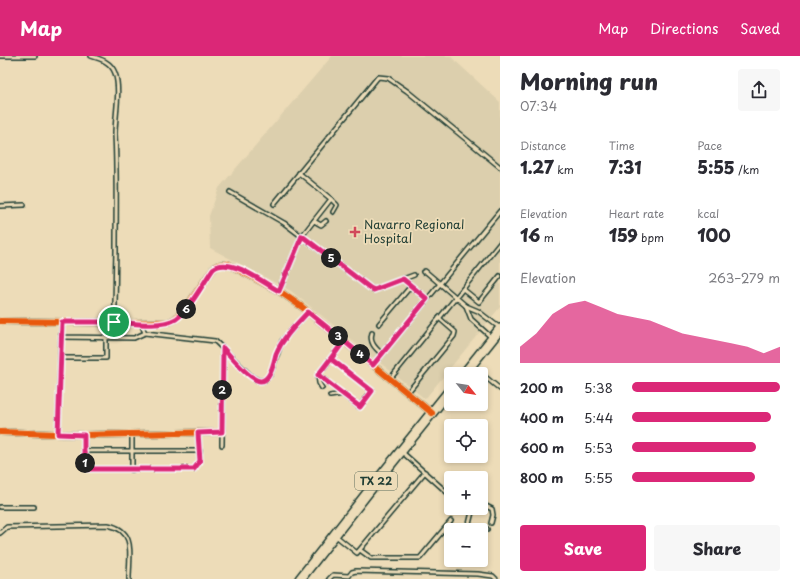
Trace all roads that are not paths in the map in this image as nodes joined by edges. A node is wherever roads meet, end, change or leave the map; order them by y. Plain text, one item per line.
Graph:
1 (0, 56) edge
2 (35, 56) edge
3 (91, 56) edge
4 (500, 167) edge
5 (299, 173) junction
6 (230, 192) dead end
7 (331, 199) junction
8 (274, 204) dead end
9 (24, 205) dead end
10 (0, 206) edge
11 (500, 211) edge
12 (333, 212) dead end
13 (314, 221) junction
14 (326, 221) dead end
15 (302, 236) junction
16 (500, 242) edge
17 (423, 272) dead end
18 (414, 275) dead end
19 (500, 276) edge
20 (403, 279) junction
21 (440, 283) junction
22 (411, 286) junction
23 (463, 289) junction
24 (279, 291) junction
25 (456, 297) junction
26 (427, 299) junction
27 (466, 306) junction
28 (308, 312) junction
29 (439, 318) junction
30 (0, 321) edge
31 (62, 322) junction
32 (114, 322) junction
33 (141, 323) junction
34 (379, 324) dead end
35 (500, 329) edge
36 (145, 333) junction
37 (372, 333) dead end
38 (61, 337) junction
39 (106, 338) junction
40 (493, 338) junction
41 (344, 341) junction
42 (223, 348) junction
43 (382, 354) junction
44 (61, 358) junction
45 (331, 359) junction
46 (373, 365) junction
47 (471, 365) joint
48 (318, 375) junction
49 (390, 378) junction
50 (322, 388) dead end
51 (500, 389) edge
52 (408, 392) junction
53 (342, 394) junction
54 (330, 396) dead end
55 (444, 398) edge
56 (432, 413) junction
57 (0, 432) edge
58 (222, 432) junction
59 (198, 433) junction
60 (58, 434) junction
61 (132, 434) junction
62 (84, 435) junction
63 (222, 445) dead end
64 (132, 451) junction
65 (200, 451) junction
66 (401, 451) junction
67 (84, 452) junction
68 (132, 470) junction
69 (425, 472) junction
70 (444, 490) edge
71 (0, 507) edge
72 (34, 507) dead end
73 (488, 507) edge
74 (451, 521) dead end
75 (492, 523) dead end
76 (0, 533) edge
77 (334, 535) junction
78 (360, 550) junction
79 (349, 577) edge
80 (129, 579) edge
81 (300, 579) edge
82 (329, 579) edge
83 (496, 579) edge

1 - 2 lane
3 - 32 lane
4 - 5 lane
5 - 7 lane
5 - 8 lane
6 - 15 lane
7 - 12 lane
7 - 13 lane
9 - 10 lane
11 - 21 lane
13 - 14 lane
13 - 15 lane
15 - 20 lane
15 - 24 lane
16 - 23 lane
17 - 21 lane
18 - 20 lane
19 - 23 lane
20 - 22 lane
21 - 25 lane
21 - 26 lane
22 - 26 lane
22 - 34 lane
23 - 25 lane
24 - 28 street
24 - 33 street
25 - 27 lane
25 - 29 lane
26 - 43 lane
27 - 35 lane
27 - 40 lane
28 - 41 street
28 - 42 lane
29 - 49 lane
29 - 52 lane
30 - 31 street
31 - 32 street
31 - 38 lane
32 - 33 street
33 - 36 lane
35 - 40 main road
36 - 39 lane
36 - 42 lane
37 - 43 lane
38 - 39 lane
38 - 44 lane
39 - 44 lane
40 - 47 main road
41 - 45 lane
41 - 46 street
42 - 58 lane
43 - 46 lane
44 - 60 lane
45 - 48 lane
45 - 53 lane
46 - 49 street
47 - 51 lane
48 - 50 lane
48 - 53 lane
49 - 52 street
52 - 56 street
53 - 54 lane
55 - 56 main road, TX 22
56 - 66 main road, TX 22
57 - 60 street
58 - 59 street
58 - 63 lane
59 - 61 street
59 - 65 lane
60 - 62 street
61 - 62 street
61 - 64 lane
62 - 67 lane
64 - 65 lane
64 - 67 lane
64 - 68 lane
65 - 68 lane
66 - 69 lane
66 - 77 main road, TX 22
67 - 68 lane
69 - 70 lane
69 - 78 lane
71 - 72 lane
73 - 75 lane
74 - 78 lane
76 - 80 lane
77 - 78 lane
77 - 81 main road, TX 22
79 - 82 lane
79 - 83 lane

